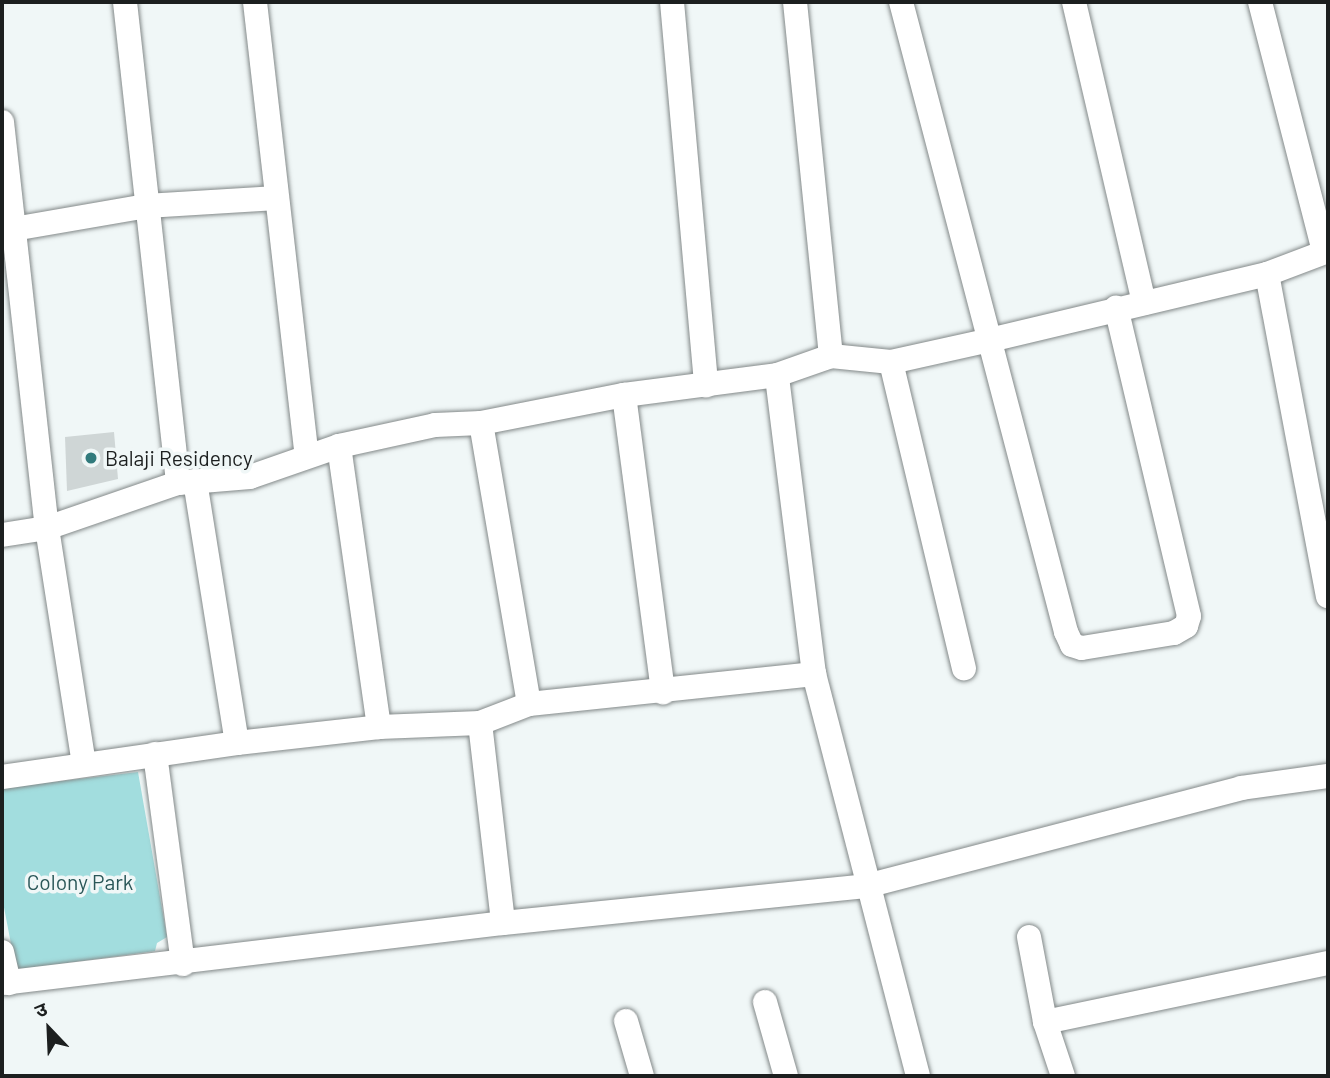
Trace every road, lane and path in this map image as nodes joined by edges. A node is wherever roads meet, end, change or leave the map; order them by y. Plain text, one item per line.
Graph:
1 (125, 2) edge
2 (256, 2) edge
3 (672, 2) edge
4 (795, 2) edge
5 (901, 2) edge
6 (1074, 2) edge
7 (1260, 2) edge
8 (2, 122) edge
9 (277, 198) junction
10 (146, 206) junction
11 (8, 230) edge
12 (1326, 252) edge
13 (1267, 274) junction
14 (1144, 303) junction
15 (1116, 308) junction
16 (990, 340) junction
17 (831, 356) junction
18 (891, 362) junction
19 (777, 375) junction
20 (706, 385) junction
21 (624, 396) junction
22 (481, 423) junction
23 (339, 446) junction
24 (307, 455) junction
25 (186, 482) junction
26 (47, 528) junction
27 (2, 536) edge
28 (1328, 596) edge
29 (964, 668) dead end
30 (814, 674) junction
31 (663, 692) junction
32 (529, 704) junction
33 (480, 723) junction
34 (379, 727) junction
35 (237, 743) junction
36 (155, 754) junction
37 (84, 764) junction
38 (1328, 776) edge
39 (2, 777) edge
40 (866, 887) junction
41 (503, 923) junction
42 (1029, 937) dead end
43 (2, 952) edge
44 (1328, 963) edge
45 (183, 964) junction
46 (5, 983) edge
47 (765, 1002) dead end
48 (626, 1021) dead end
49 (1045, 1022) junction
50 (642, 1076) edge
51 (786, 1076) edge
52 (918, 1076) edge
53 (1063, 1076) edge

1 - 10 street
2 - 9 street
3 - 20 street
4 - 17 street
5 - 16 street
6 - 14 street
7 - 12 street
8 - 11 street
9 - 10 street
9 - 24 street
10 - 11 street
10 - 25 street
11 - 26 street
12 - 13 street
13 - 14 street
13 - 28 street
14 - 15 street
15 - 16 street
15 - 16 street
16 - 18 street
17 - 18 street
17 - 19 street
18 - 29 street
19 - 20 street
19 - 30 street
20 - 21 street
21 - 22 street
21 - 31 street
22 - 23 street
22 - 32 street
23 - 24 street
23 - 34 street
24 - 25 street
25 - 26 street
25 - 35 street
26 - 27 street
26 - 37 street
30 - 31 street
30 - 40 street
31 - 32 street
32 - 33 street
33 - 34 street
33 - 41 street
34 - 35 street
35 - 36 street
36 - 37 street
36 - 45 street
37 - 39 street
38 - 40 street
40 - 41 street
40 - 52 street
41 - 45 street
42 - 49 street
43 - 46 street
44 - 49 street
45 - 46 street
47 - 51 street
48 - 50 street
49 - 53 street

